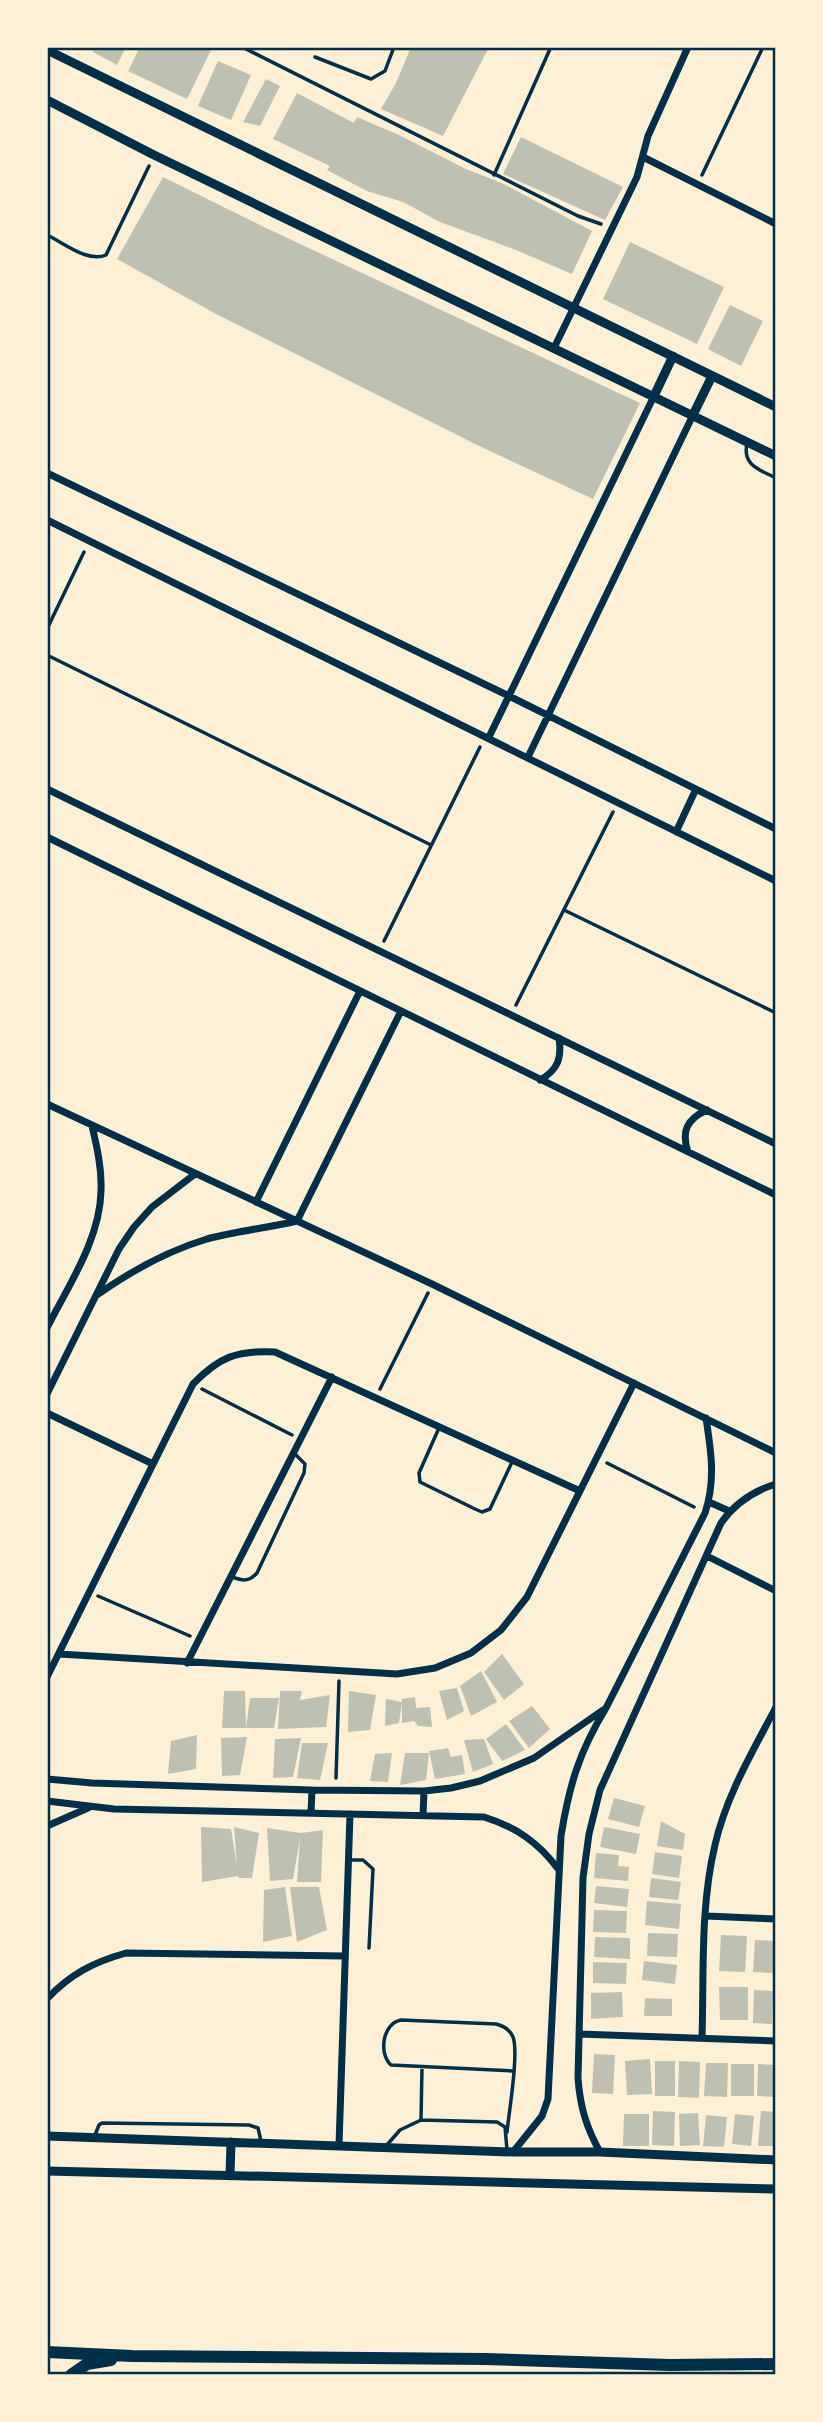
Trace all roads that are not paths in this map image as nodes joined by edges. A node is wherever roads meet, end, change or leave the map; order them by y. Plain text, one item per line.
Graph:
1 (394, 47) edge
2 (688, 47) edge
3 (47, 50) edge
4 (314, 57) dead end
5 (47, 100) edge
6 (643, 158) junction
7 (776, 224) edge
8 (573, 308) junction
9 (554, 348) junction
10 (673, 356) junction
11 (712, 376) junction
12 (653, 396) junction
13 (776, 407) edge
14 (693, 415) junction
15 (747, 442) junction
16 (776, 456) edge
17 (47, 473) edge
18 (776, 478) edge
19 (47, 520) edge
20 (509, 696) junction
21 (547, 716) junction
22 (487, 736) junction
23 (528, 757) junction
24 (47, 789) edge
25 (696, 789) junction
26 (776, 829) edge
27 (676, 832) junction
28 (47, 837) edge
29 (776, 881) edge
30 (360, 991) junction
31 (401, 1011) junction
32 (559, 1038) junction
33 (540, 1080) junction
34 (47, 1104) edge
35 (707, 1110) junction
36 (92, 1126) junction
37 (776, 1144) edge
38 (688, 1152) junction
39 (195, 1174) junction
40 (776, 1195) edge
41 (256, 1202) junction
42 (297, 1221) junction
43 (97, 1295) junction
44 (47, 1328) edge
45 (332, 1377) junction
46 (634, 1383) junction
47 (47, 1394) edge
48 (47, 1413) edge
49 (706, 1418) junction
50 (439, 1427) junction
51 (294, 1452) junction
52 (776, 1453) edge
53 (513, 1460) junction
54 (153, 1464) junction
55 (776, 1484) edge
56 (580, 1490) junction
57 (709, 1502) junction
58 (729, 1511) junction
59 (707, 1556) junction
60 (230, 1577) junction
61 (776, 1591) edge
62 (59, 1654) junction
63 (187, 1663) junction
64 (47, 1677) edge
65 (776, 1707) edge
66 (606, 1708) junction
67 (47, 1779) edge
68 (312, 1790) junction
69 (424, 1791) junction
70 (47, 1801) edge
71 (90, 1808) junction
72 (311, 1812) junction
73 (350, 1814) junction
74 (423, 1815) junction
75 (47, 1826) edge
76 (348, 1860) junction
77 (559, 1871) junction
78 (706, 1916) junction
79 (776, 1919) edge
80 (369, 1948) dead end
81 (345, 1956) junction
82 (47, 1999) edge
83 (579, 2034) junction
84 (702, 2038) junction
85 (776, 2041) edge
86 (422, 2067) junction
87 (513, 2071) junction
88 (421, 2120) junction
89 (507, 2132) junction
90 (47, 2136) edge
91 (94, 2138) junction
92 (231, 2142) junction
93 (262, 2143) junction
94 (339, 2145) junction
95 (385, 2147) junction
96 (510, 2152) junction
97 (600, 2152) junction
98 (776, 2160) edge
99 (47, 2171) edge
100 (230, 2176) junction
101 (776, 2189) edge
102 (47, 2352) edge
103 (132, 2356) junction
104 (776, 2364) edge
105 (71, 2375) edge

1 - 4 lane
2 - 6 street
3 - 8 street
5 - 9 street
6 - 7 street
6 - 8 street
8 - 9 street
8 - 10 street
9 - 12 street
10 - 11 street
10 - 12 street
11 - 13 street
11 - 14 street
12 - 14 street
12 - 20 street
14 - 15 street
14 - 21 street
15 - 16 street
15 - 18 lane
17 - 20 street
19 - 22 street
20 - 21 street
20 - 22 street
21 - 23 street
21 - 25 street
22 - 23 street
23 - 27 street
24 - 32 street
25 - 26 street
25 - 27 street
27 - 29 street
28 - 30 street
30 - 31 street
30 - 41 street
31 - 33 street
31 - 42 street
32 - 33 street
32 - 35 street
33 - 38 street
34 - 36 street
35 - 37 street
35 - 38 street
36 - 39 street
36 - 44 street
38 - 40 street
39 - 41 street
39 - 43 street
41 - 42 street
42 - 43 street
42 - 46 street
43 - 47 street
45 - 50 street
45 - 51 street
45 - 54 street
46 - 49 street
46 - 56 street
48 - 54 street
49 - 52 street
49 - 57 street
50 - 53 street
50 - 53 lane
51 - 60 street
51 - 60 lane
53 - 56 street
54 - 62 street
55 - 58 street
56 - 63 street
57 - 58 street
57 - 66 street
58 - 59 street
59 - 61 street
59 - 83 street
60 - 63 street
62 - 63 street
62 - 64 street
65 - 78 street
66 - 69 street
66 - 77 street
67 - 68 street
68 - 69 street
68 - 72 street
69 - 74 street
70 - 71 street
71 - 72 street
71 - 75 street
72 - 73 street
73 - 74 street
73 - 76 street
74 - 77 street
76 - 80 lane
76 - 81 street
77 - 96 street
78 - 79 street
78 - 84 street
81 - 82 street
81 - 94 street
83 - 84 street
83 - 97 street
84 - 85 street
86 - 87 lane
86 - 87 lane
86 - 88 lane
87 - 89 lane
88 - 89 lane
88 - 95 lane
89 - 96 lane
90 - 91 street
91 - 92 street
91 - 93 lane
92 - 93 street
92 - 100 street
93 - 94 street
94 - 95 street
95 - 96 street
96 - 97 street
97 - 98 street
99 - 100 street
100 - 101 street
102 - 103 highway
103 - 104 highway
103 - 105 highway

